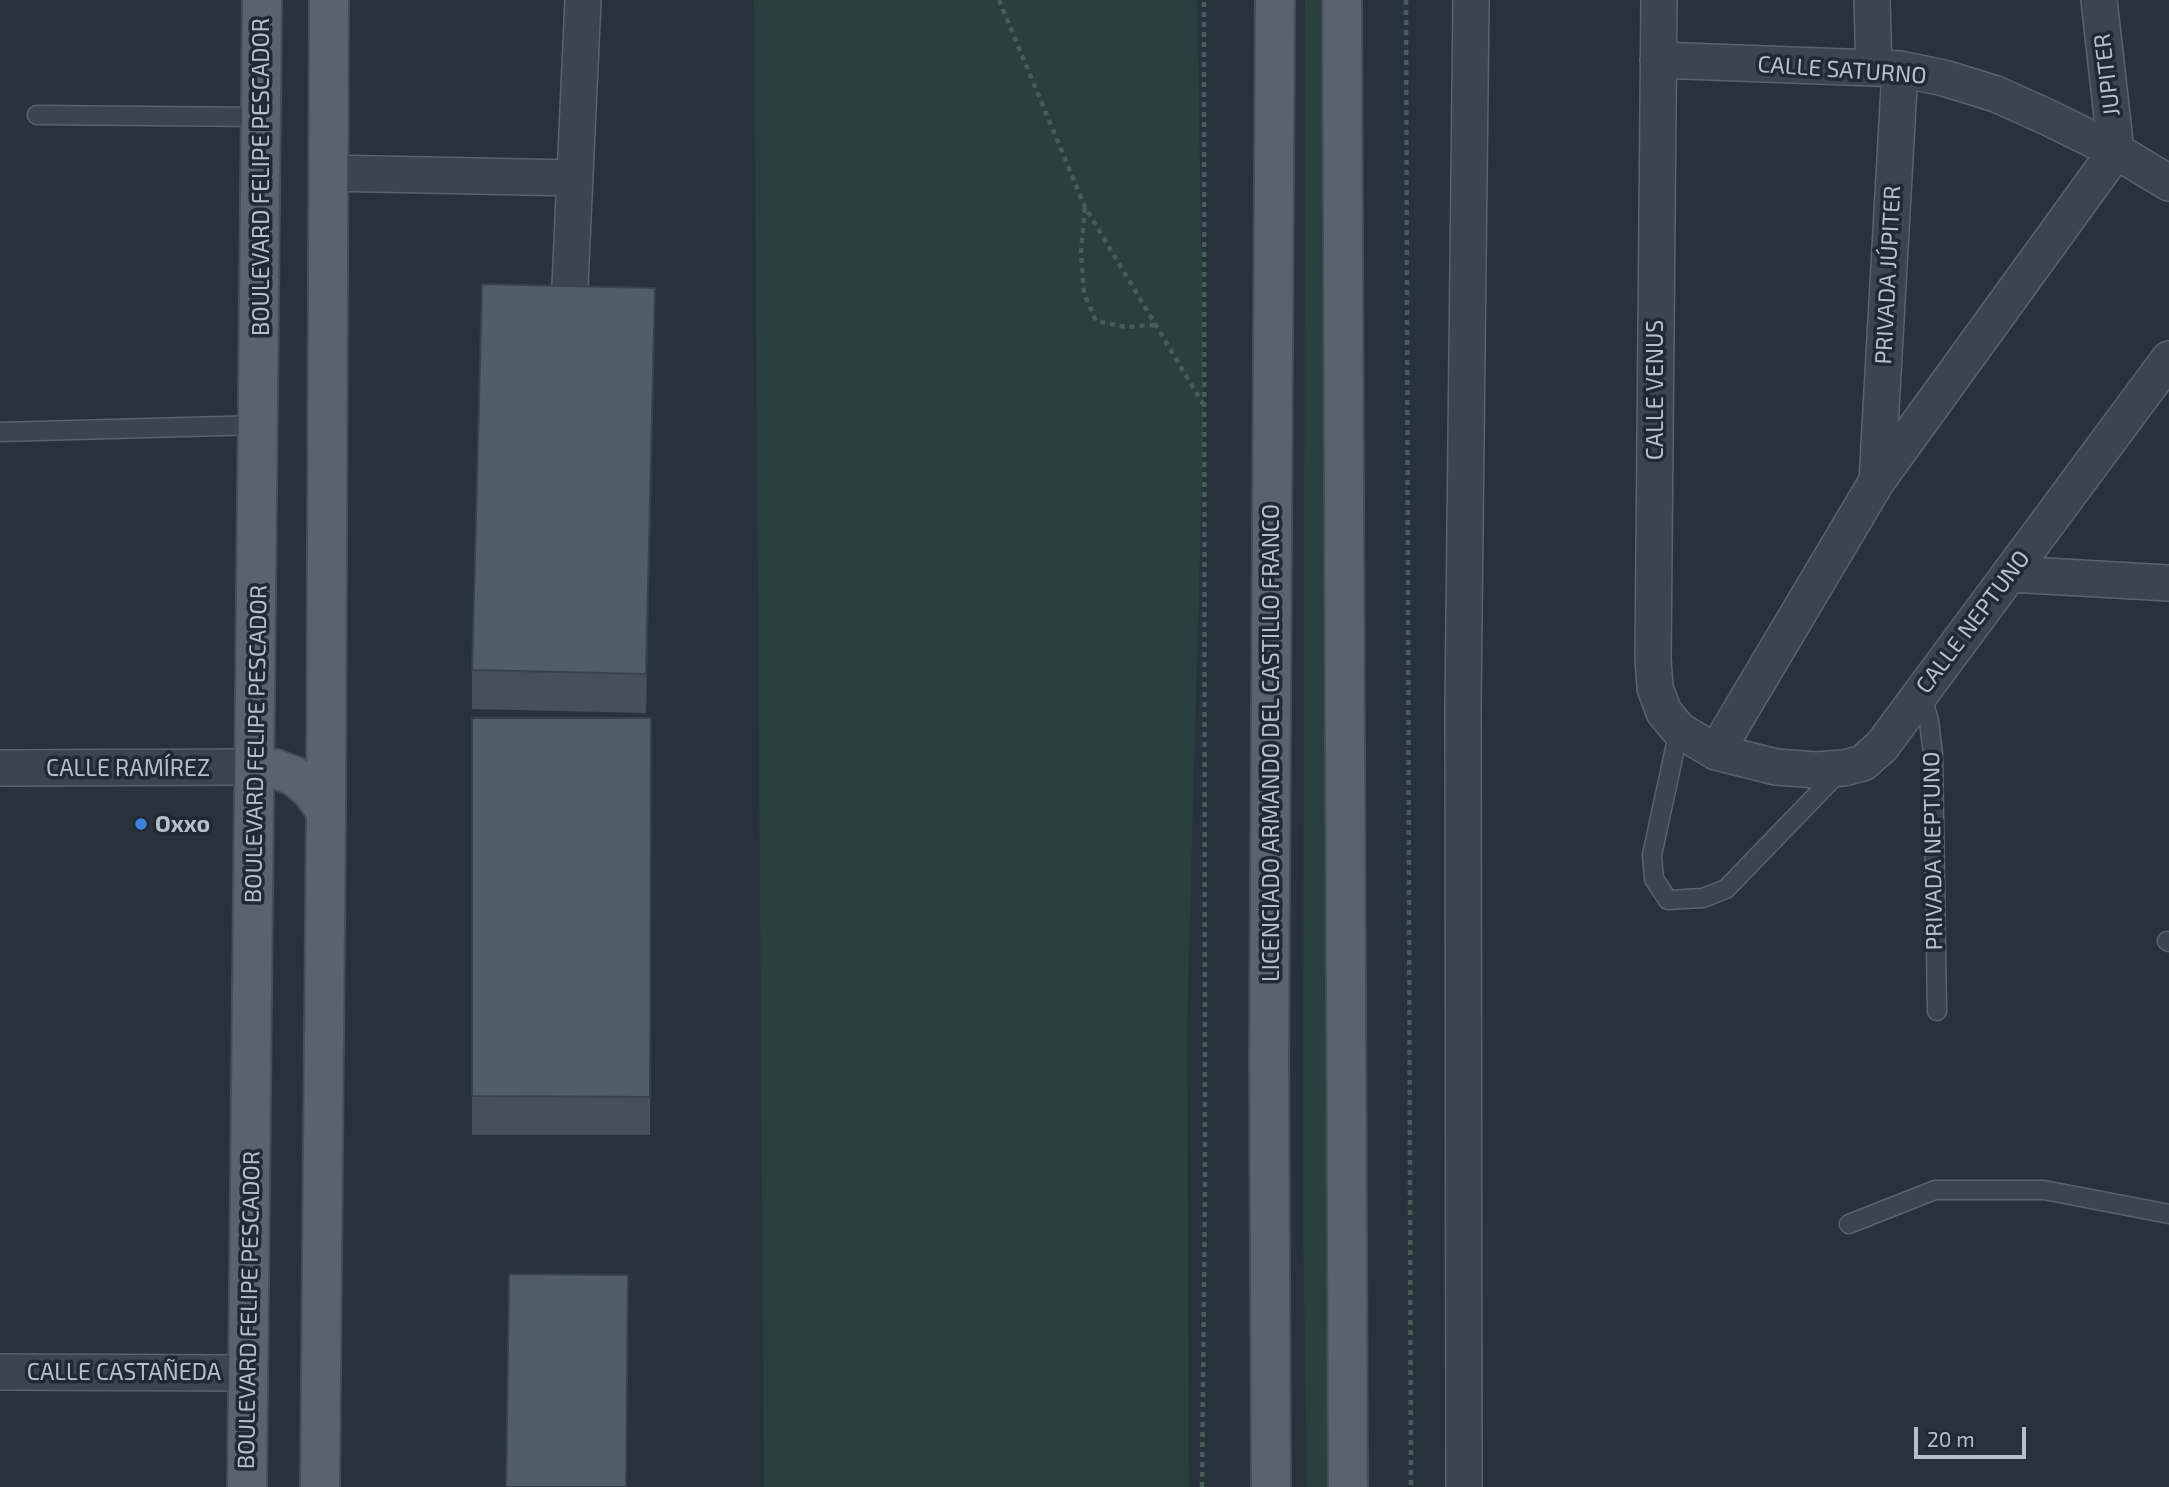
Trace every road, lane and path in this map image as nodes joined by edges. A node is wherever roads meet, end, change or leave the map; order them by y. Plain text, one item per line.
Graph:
1 (262, 0) edge
2 (329, 0) edge
3 (583, 0) edge
4 (999, 0) edge
5 (1204, 0) edge
6 (1275, 0) edge
7 (1342, 0) edge
8 (1406, 0) edge
9 (1471, 0) edge
10 (1659, 0) edge
11 (1872, 0) edge
12 (2099, 0) edge
13 (1658, 60) junction
14 (1887, 69) junction
15 (37, 115) dead end
16 (262, 117) junction
17 (2116, 151) junction
18 (327, 173) junction
19 (575, 177) junction
20 (2169, 183) edge
21 (1085, 207) junction
22 (570, 285) edge
23 (1156, 325) junction
24 (2169, 359) edge
25 (1204, 405) junction
26 (260, 425) junction
27 (0, 432) edge
28 (1877, 481) junction
29 (2010, 574) junction
30 (2169, 583) edge
31 (1921, 693) junction
32 (1679, 730) junction
33 (1716, 752) junction
34 (255, 767) junction
35 (0, 768) edge
36 (1843, 768) junction
37 (326, 811) junction
38 (1937, 1010) dead end
39 (2169, 1214) edge
40 (1849, 1224) dead end
41 (0, 1372) edge
42 (248, 1373) junction
43 (247, 1487) edge
44 (320, 1487) edge
45 (1202, 1487) edge
46 (1271, 1487) edge
47 (1348, 1487) edge
48 (1411, 1487) edge
49 (1464, 1487) edge

1 - 16 main road, BOULEVARD FELIPE PESCADOR
2 - 18 main road
3 - 19 street
4 - 21 path
5 - 25 path
6 - 46 main road, LICENCIADO ARMANDO DEL CASTILLO FRANCO
7 - 47 main road
8 - 48 path
9 - 49 street
10 - 13 street, CALLE VENUS
11 - 14 street, PRIVADA JÚPITER
12 - 17 street, JUPITER
13 - 14 street, CALLE SATURNO
13 - 32 street, CALLE VENUS
14 - 17 street, CALLE SATURNO
14 - 28 street, PRIVADA JÚPITER
15 - 16 lane
16 - 26 main road, BOULEVARD FELIPE PESCADOR
17 - 20 street, CALLE SATURNO
17 - 28 street, PRIVADA JÚPITER
18 - 19 street
18 - 37 main road
19 - 22 street
21 - 23 path
21 - 23 path
23 - 25 path
24 - 29 street, CALLE NEPTUNO
25 - 45 path
26 - 27 lane
26 - 34 main road, BOULEVARD FELIPE PESCADOR
28 - 33 street, PRIVADA JÚPITER
29 - 30 street
29 - 31 street, CALLE NEPTUNO
31 - 36 street, CALLE NEPTUNO
31 - 38 lane, PRIVADA NEPTUNO
32 - 33 street, CALLE VENUS
32 - 36 lane
33 - 36 street, CALLE NEPTUNO
34 - 35 street, CALLE RAMÍREZ
34 - 37 main road
34 - 42 main road, BOULEVARD FELIPE PESCADOR
37 - 44 main road
39 - 40 lane
41 - 42 street, CALLE CASTAÑEDA
42 - 43 main road, BOULEVARD FELIPE PESCADOR

